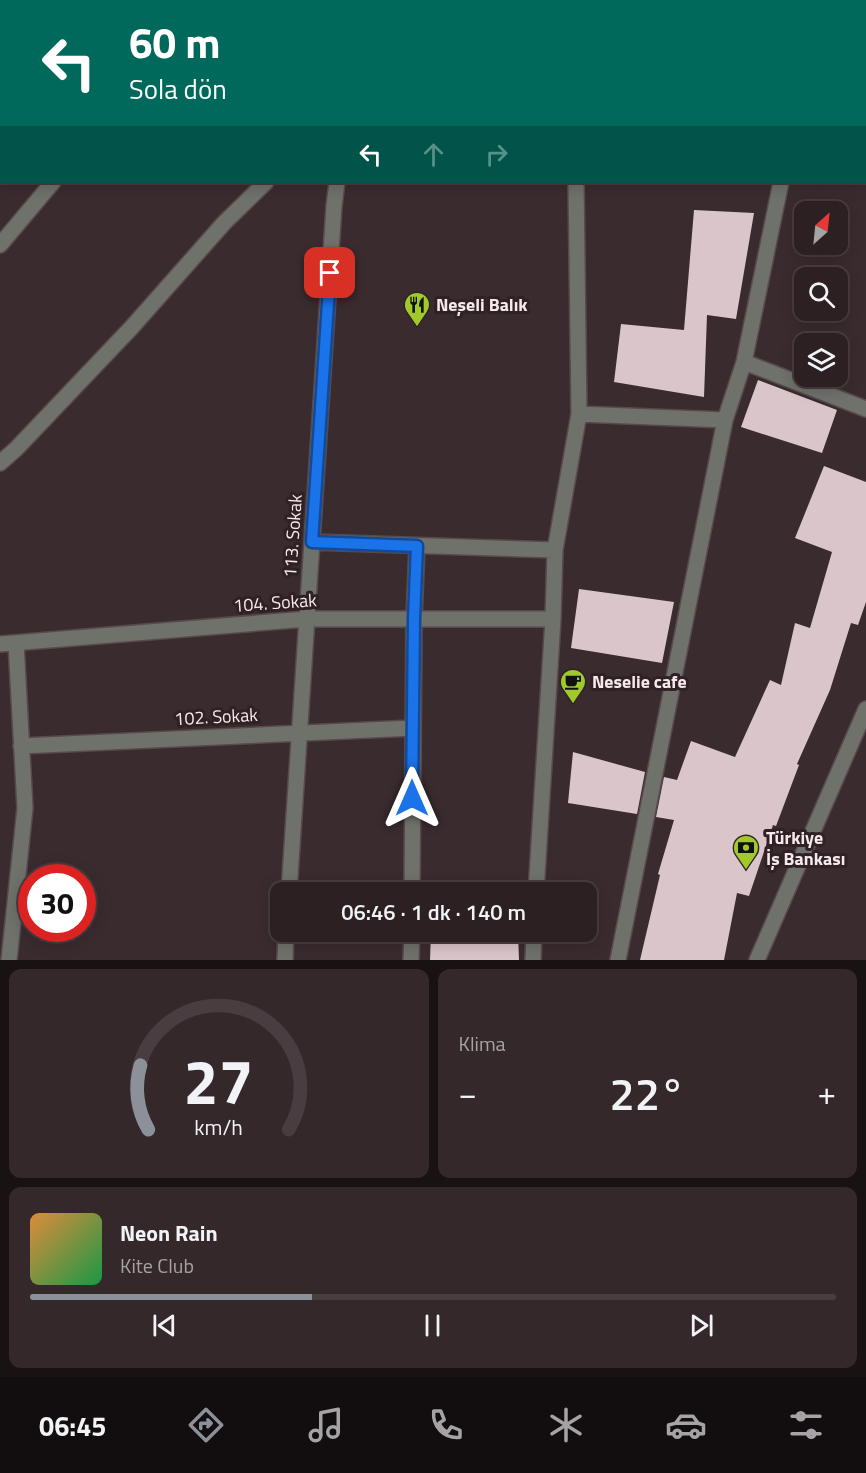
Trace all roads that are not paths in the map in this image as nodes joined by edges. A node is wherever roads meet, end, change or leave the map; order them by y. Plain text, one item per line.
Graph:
1 (52, 183) edge
2 (265, 183) edge
3 (338, 183) edge
4 (576, 183) edge
5 (781, 183) edge
6 (0, 245) edge
7 (744, 362) junction
8 (866, 409) edge
9 (579, 414) junction
10 (725, 420) junction
11 (0, 463) edge
12 (312, 542) junction
13 (417, 546) junction
14 (555, 550) junction
15 (307, 619) junction
16 (414, 619) junction
17 (553, 619) junction
18 (8, 643) edge
19 (866, 710) edge
20 (413, 728) junction
21 (299, 733) junction
22 (21, 746) junction
23 (290, 882) edge
24 (412, 882) edge
25 (537, 882) edge
26 (286, 942) edge
27 (412, 942) edge
28 (534, 942) edge
29 (9, 960) edge
30 (285, 960) edge
31 (411, 960) edge
32 (533, 960) edge
33 (618, 960) edge
34 (756, 960) edge

1 - 6 street
2 - 11 street
3 - 12 street, 113. Sokak
4 - 9 street
5 - 7 street
7 - 8 street
7 - 10 street
9 - 10 street
9 - 14 street
10 - 33 street
12 - 13 street
12 - 15 street, 113. Sokak
13 - 14 street
13 - 16 street
14 - 17 street
15 - 16 street, 104. Sokak
15 - 18 street, 104. Sokak
15 - 21 street, 113. Sokak
16 - 17 street, 104. Sokak
16 - 20 street
17 - 25 street
18 - 22 street
19 - 34 street
20 - 21 street, 102. Sokak
20 - 24 street
21 - 22 street, 102. Sokak
21 - 23 street, 113. Sokak
22 - 29 street
26 - 30 street
27 - 31 street
28 - 32 street

